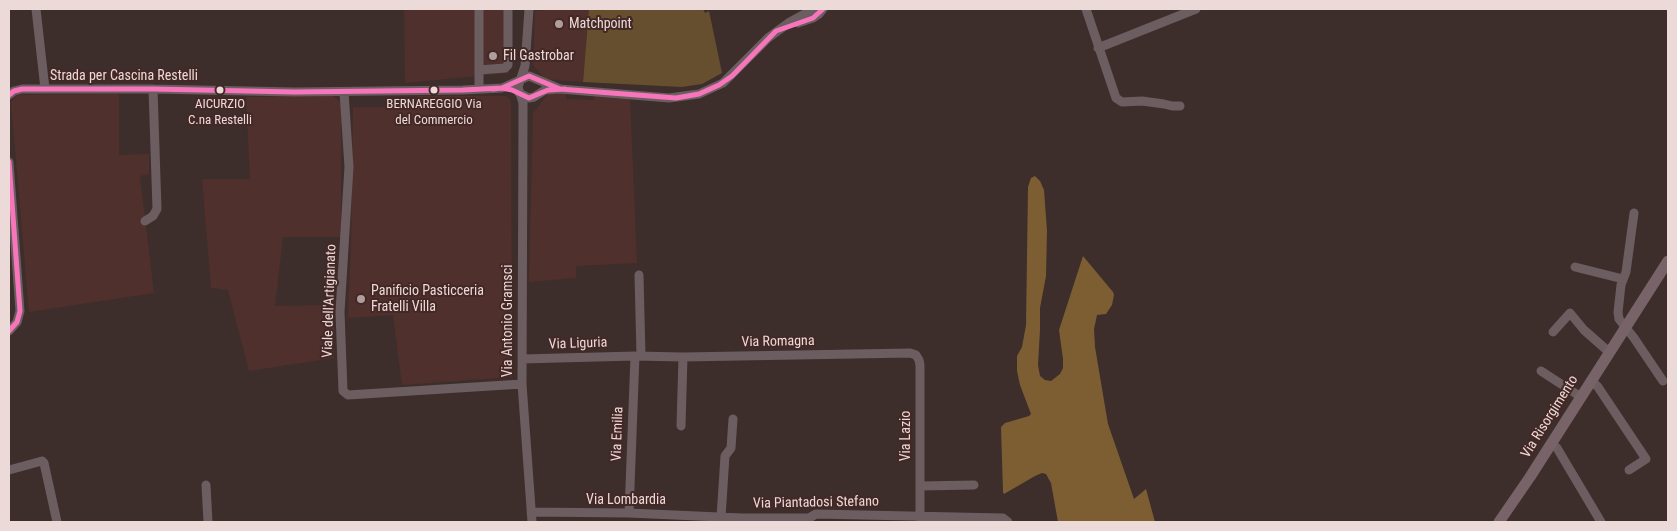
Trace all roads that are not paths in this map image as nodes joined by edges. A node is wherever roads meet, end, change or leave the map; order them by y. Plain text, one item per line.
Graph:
1 (36, 9) edge
2 (479, 9) edge
3 (508, 9) edge
4 (529, 9) edge
5 (814, 9) edge
6 (823, 9) edge
7 (1086, 9) edge
8 (1196, 9) edge
9 (776, 31) junction
10 (1098, 48) junction
11 (526, 58) junction
12 (479, 70) junction
13 (537, 79) junction
14 (521, 80) junction
15 (502, 88) junction
16 (45, 89) junction
17 (153, 89) junction
18 (480, 89) junction
19 (560, 89) junction
20 (344, 92) junction
21 (521, 94) junction
22 (9, 95) edge
23 (537, 95) junction
24 (1180, 106) dead end
25 (523, 119) junction
26 (9, 162) edge
27 (1634, 213) dead end
28 (145, 221) dead end
29 (1668, 261) edge
30 (1575, 267) dead end
31 (639, 275) dead end
32 (1623, 279) junction
33 (1625, 327) junction
34 (9, 331) edge
35 (1553, 332) dead end
36 (1609, 352) junction
37 (916, 355) joint
38 (638, 356) junction
39 (683, 357) junction
40 (522, 359) junction
41 (1541, 371) dead end
42 (1591, 380) junction
43 (1663, 382) dead end
44 (522, 384) junction
45 (1581, 396) junction
46 (733, 419) dead end
47 (681, 426) dead end
48 (1551, 443) junction
49 (9, 470) edge
50 (1629, 470) dead end
51 (206, 485) dead end
52 (974, 485) dead end
53 (920, 486) junction
54 (531, 512) junction
55 (629, 513) junction
56 (721, 516) junction
57 (920, 519) edge
58 (742, 520) edge
59 (809, 520) edge
60 (57, 522) edge
61 (208, 522) edge
62 (532, 522) edge
63 (1008, 522) edge
64 (1499, 522) edge
65 (1601, 522) edge

1 - 16 street
2 - 12 street
3 - 12 street
4 - 11 street
5 - 9 street
6 - 9 street
7 - 10 street
8 - 10 street
9 - 19 street
10 - 24 street
11 - 13 street
11 - 14 street
12 - 18 street
13 - 14 street
13 - 19 street
13 - 23 street
14 - 15 street
14 - 21 street
15 - 18 street, Strada per Cascina Restelli
15 - 21 street
16 - 17 street, Strada per Cascina Restelli
16 - 22 street, Strada per Cascina Restelli
17 - 20 street, Strada per Cascina Restelli
17 - 28 street
18 - 20 street, Strada per Cascina Restelli
19 - 23 street
20 - 44 street, Viale dell'Artigianato
21 - 23 street
21 - 25 street, Via Antonio Gramsci
23 - 25 street, Via Antonio Gramsci
25 - 40 street, Via Antonio Gramsci
26 - 34 street
27 - 32 street
29 - 33 main road, Via Risorgimento
30 - 32 street
31 - 38 street
32 - 33 street
33 - 36 main road, Via Risorgimento
33 - 43 street
35 - 36 street
36 - 42 main road, Via Risorgimento
37 - 39 street, Via Romagna
37 - 53 street, Via Lazio
38 - 39 street, Via Romagna
38 - 40 street, Via Liguria
38 - 55 street, Via Emilia
39 - 47 street
40 - 44 street, Via Antonio Gramsci
41 - 45 street
42 - 45 main road, Via Risorgimento
42 - 50 street
44 - 54 street, Via Antonio Gramsci
45 - 48 main road, Via Risorgimento
46 - 56 street
48 - 64 main road, Via Risorgimento
48 - 65 street
49 - 60 street
51 - 61 street
52 - 53 street
53 - 57 street, Via Lazio
54 - 55 street, Via Lombardia
54 - 62 street, Via Antonio Gramsci
55 - 56 street, Via Lombardia
56 - 58 street, Via Lombardia
57 - 59 street, Via Piantadosi Stefano
57 - 63 street, Via Piantadosi Stefano
58 - 59 street, Via Piantadosi Stefano

